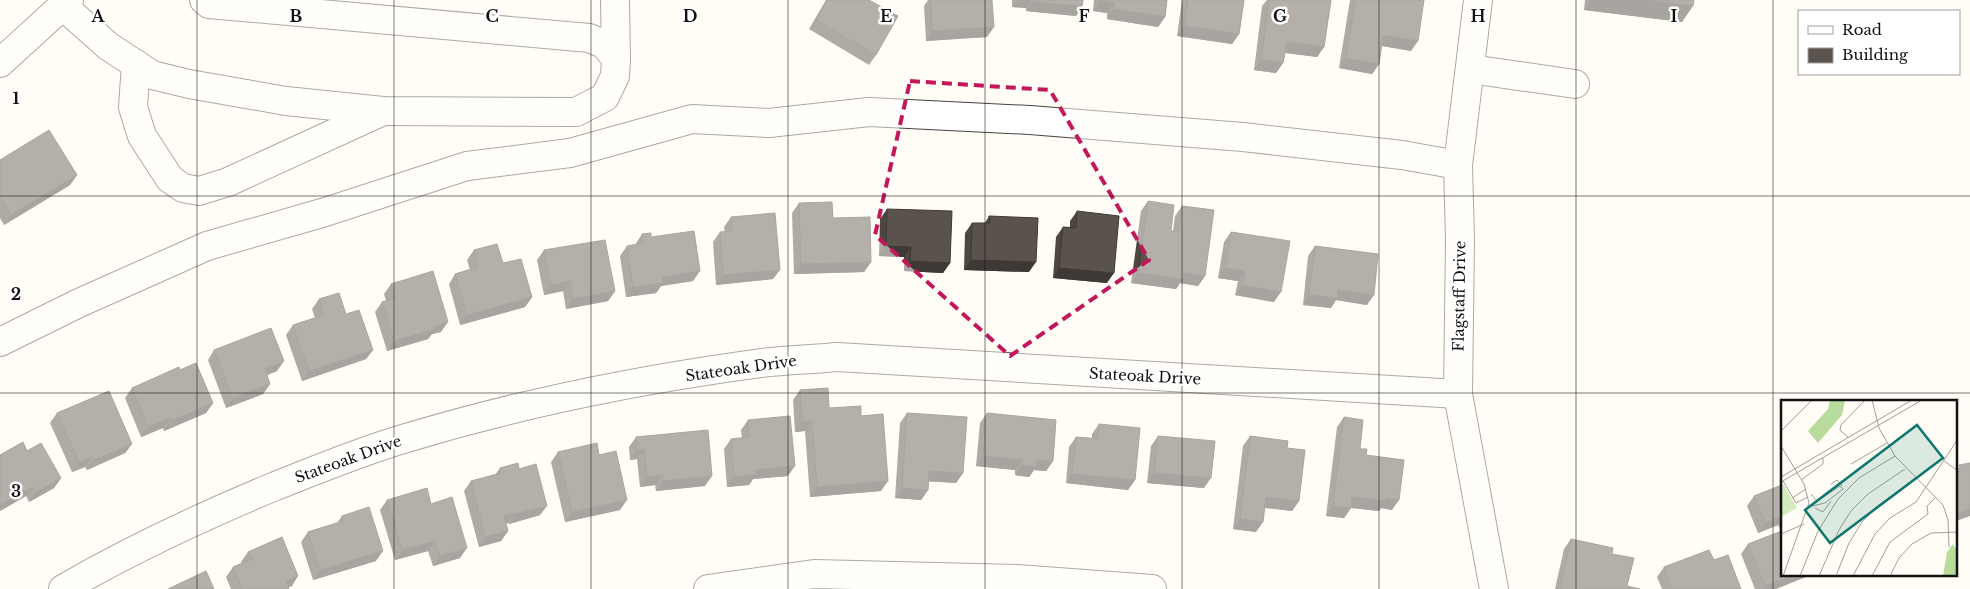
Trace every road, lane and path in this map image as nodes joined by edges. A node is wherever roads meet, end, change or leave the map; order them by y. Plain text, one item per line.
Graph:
1 (204, 0) edge
2 (615, 0) edge
3 (1478, 0) edge
4 (66, 3) edge
5 (616, 59) junction
6 (0, 63) edge
7 (136, 64) junction
8 (1470, 69) junction
9 (1575, 84) dead end
10 (383, 111) junction
11 (1458, 165) junction
12 (0, 342) edge
13 (1458, 394) junction
14 (1487, 588) edge
15 (63, 589) edge
16 (708, 589) edge
17 (1152, 589) edge

1 - 5 street
2 - 5 street
3 - 8 street, Flagstaff Drive
4 - 6 street
4 - 7 street
5 - 10 street
7 - 10 street
7 - 10 street
8 - 9 street
8 - 11 street, Flagstaff Drive
11 - 12 street
11 - 13 street, Flagstaff Drive
13 - 14 street, Flagstaff Drive
13 - 15 street, Stateoak Drive
16 - 17 street

